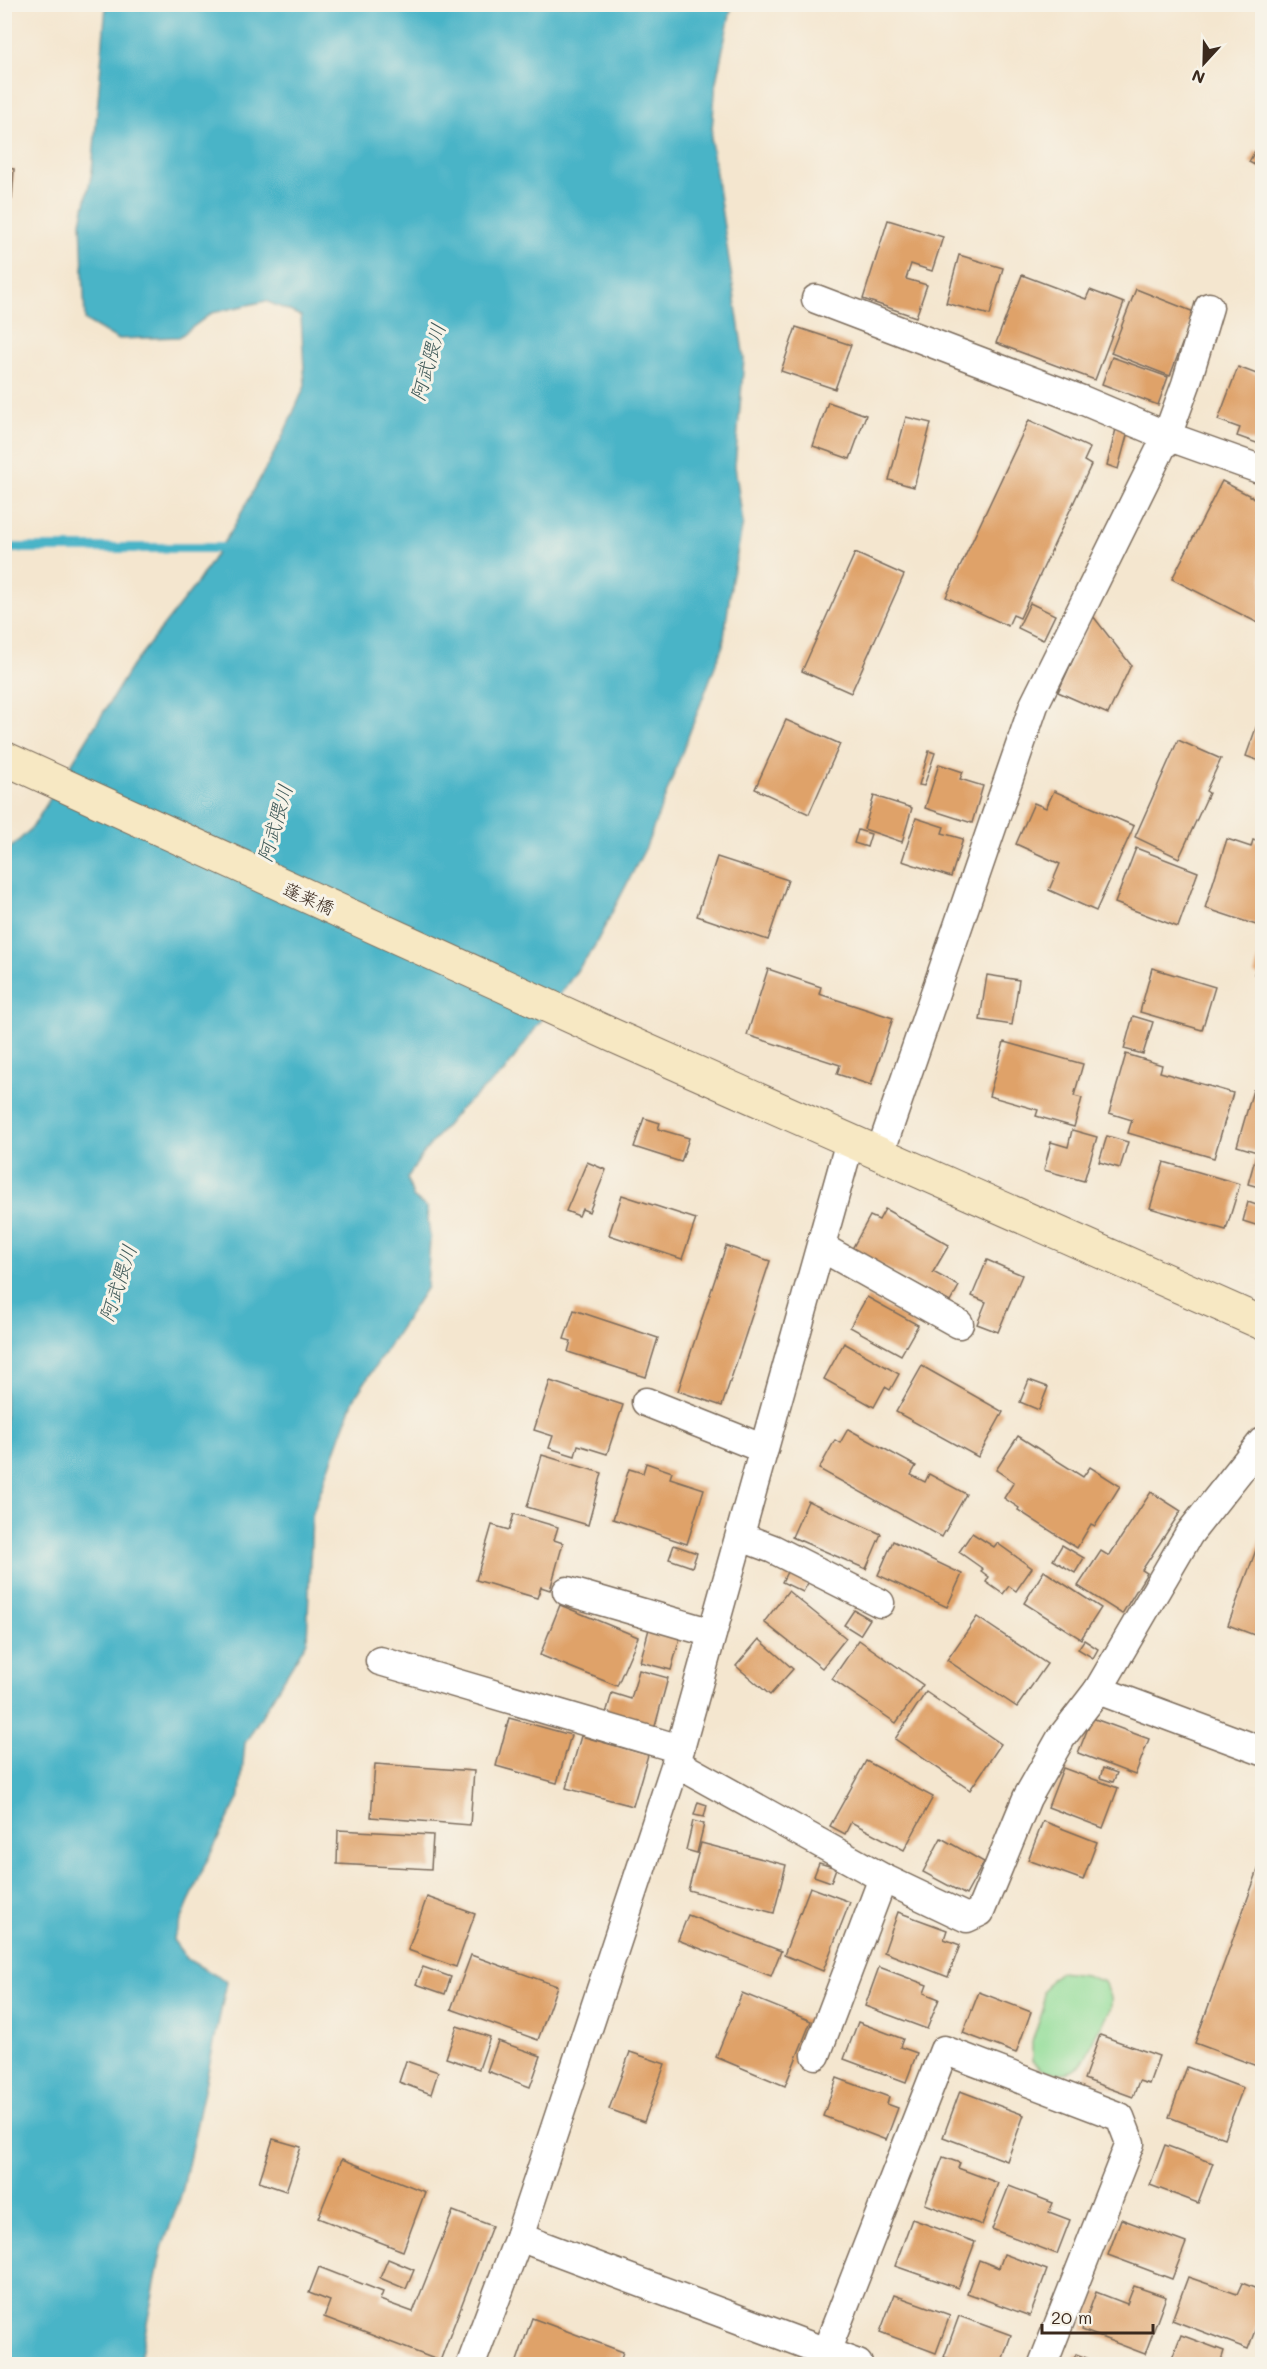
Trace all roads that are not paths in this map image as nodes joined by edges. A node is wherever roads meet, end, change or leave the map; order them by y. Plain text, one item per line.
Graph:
1 (816, 299) dead end
2 (1209, 307) dead end
3 (1167, 436) junction
4 (1263, 470) edge
5 (4, 758) edge
6 (865, 1147) junction
7 (821, 1247) junction
8 (1263, 1323) edge
9 (959, 1324) dead end
10 (646, 1402) dead end
11 (1263, 1442) edge
12 (764, 1449) junction
13 (741, 1537) junction
14 (567, 1591) dead end
15 (880, 1603) dead end
16 (712, 1633) junction
17 (380, 1661) dead end
18 (1098, 1690) junction
19 (1263, 1751) edge
20 (678, 1756) junction
21 (884, 1878) junction
22 (816, 2055) dead end
23 (519, 2237) junction
24 (826, 2352) junction
25 (471, 2364) edge
26 (858, 2364) edge
27 (1043, 2364) edge

1 - 3 street
2 - 3 street
3 - 4 street
3 - 6 street
5 - 6 street, 蓬莱橋
6 - 7 street
6 - 8 street, 蓬莱橋
7 - 9 street
7 - 12 street
10 - 12 street
11 - 18 street
12 - 13 street
13 - 15 street
13 - 16 street
14 - 16 street
16 - 20 street
17 - 20 street
18 - 19 street
18 - 21 street
20 - 21 street
20 - 23 street
21 - 22 street
23 - 24 street
23 - 25 street
24 - 26 street
24 - 27 street

